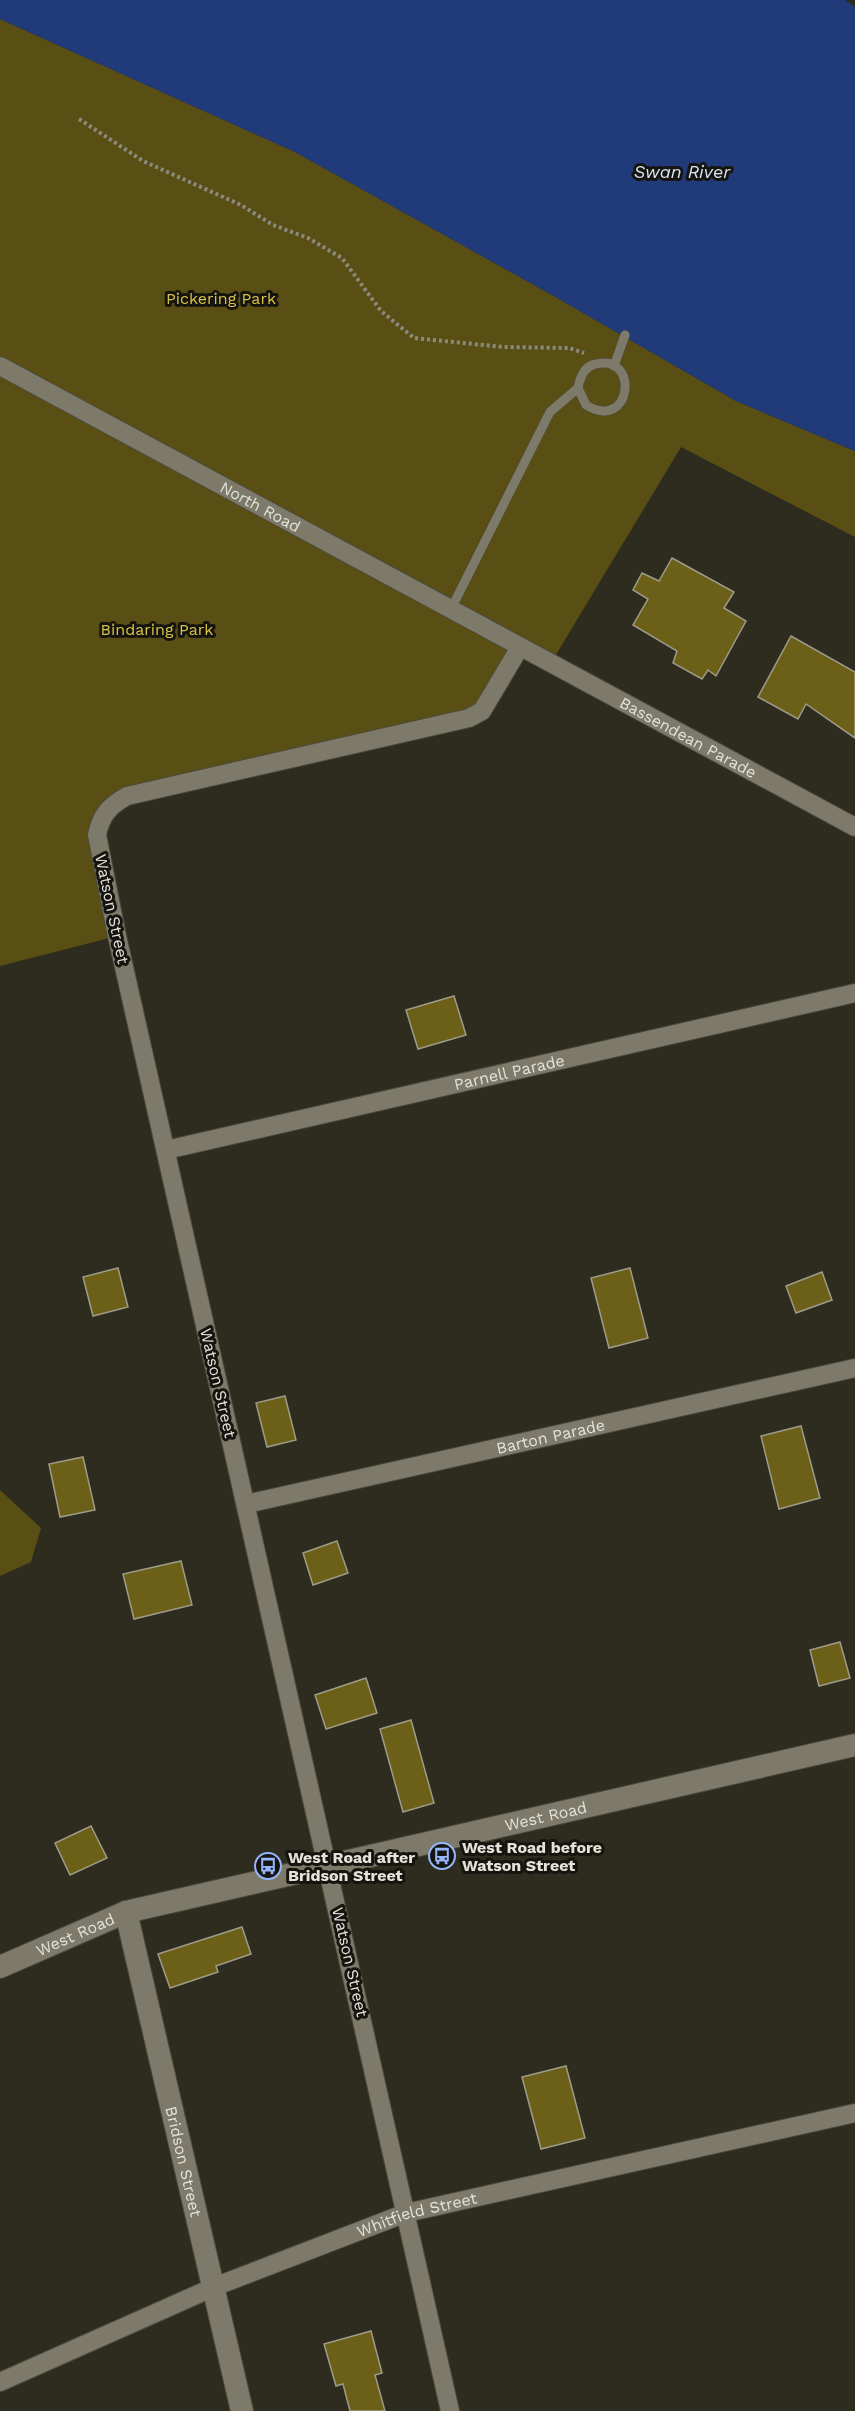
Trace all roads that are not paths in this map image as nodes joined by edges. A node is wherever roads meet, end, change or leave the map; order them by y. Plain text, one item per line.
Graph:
1 (625, 334) dead end
2 (609, 364) junction
3 (0, 366) edge
4 (578, 388) junction
5 (451, 609) junction
6 (520, 647) junction
7 (855, 827) edge
8 (855, 993) edge
9 (166, 1150) junction
10 (855, 1368) edge
11 (246, 1504) junction
12 (855, 1745) edge
13 (328, 1866) junction
14 (126, 1912) junction
15 (2, 1961) edge
16 (855, 2113) edge
17 (406, 2213) junction
18 (214, 2287) junction
19 (0, 2382) edge
20 (242, 2411) edge
21 (450, 2411) edge

1 - 2 lane
2 - 4 lane
2 - 4 lane
3 - 5 street, North Road
4 - 5 lane
5 - 6 street, North Road
6 - 7 street, Bassendean Parade
6 - 9 street, Watson Street
8 - 9 street, Parnell Parade
9 - 11 street, Watson Street
10 - 11 street, Barton Parade
11 - 13 street, Watson Street
12 - 13 street, West Road
13 - 14 street, West Road
13 - 17 street, Watson Street
14 - 15 street, West Road
14 - 18 street, Bridson Street
16 - 17 street, Whitfield Street
17 - 18 street, Whitfield Street
17 - 21 street, Watson Street
18 - 19 street, Whitfield Street
18 - 20 street, Bridson Street

